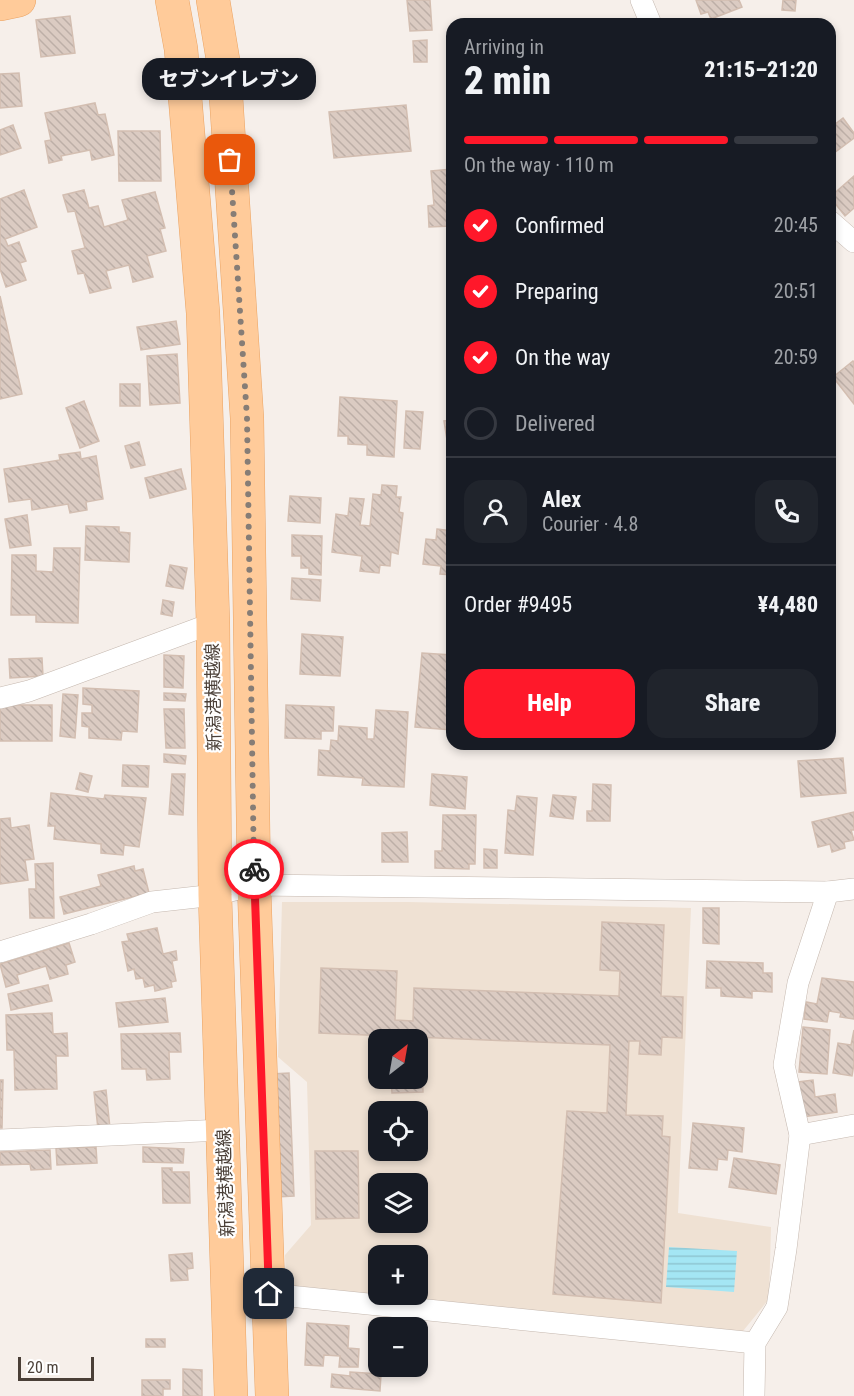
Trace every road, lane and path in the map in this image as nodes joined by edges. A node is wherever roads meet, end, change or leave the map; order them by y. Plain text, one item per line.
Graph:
1 (19, 0) edge
2 (172, 0) edge
3 (213, 0) edge
4 (641, 0) edge
5 (0, 4) edge
6 (648, 18) edge
7 (836, 226) edge
8 (854, 242) edge
9 (213, 623) junction
10 (0, 698) edge
11 (254, 885) junction
12 (854, 889) edge
13 (828, 892) junction
14 (215, 895) junction
15 (0, 952) edge
16 (854, 1125) edge
17 (223, 1130) junction
18 (800, 1135) junction
19 (0, 1140) edge
20 (269, 1294) junction
21 (755, 1343) junction
22 (231, 1396) edge
23 (272, 1396) edge
24 (754, 1396) edge

1 - 5 main road
2 - 9 main road, 新潟港横越線
3 - 11 main road
4 - 6 street
7 - 8 street
9 - 10 street
9 - 14 main road, 新潟港横越線
11 - 13 street
11 - 14 street
11 - 20 main road
12 - 13 street
13 - 18 street
14 - 15 street
14 - 17 main road, 新潟港横越線
16 - 18 street
17 - 19 street
17 - 22 main road, 新潟港横越線
18 - 21 street
20 - 21 street
20 - 23 main road
21 - 24 street

